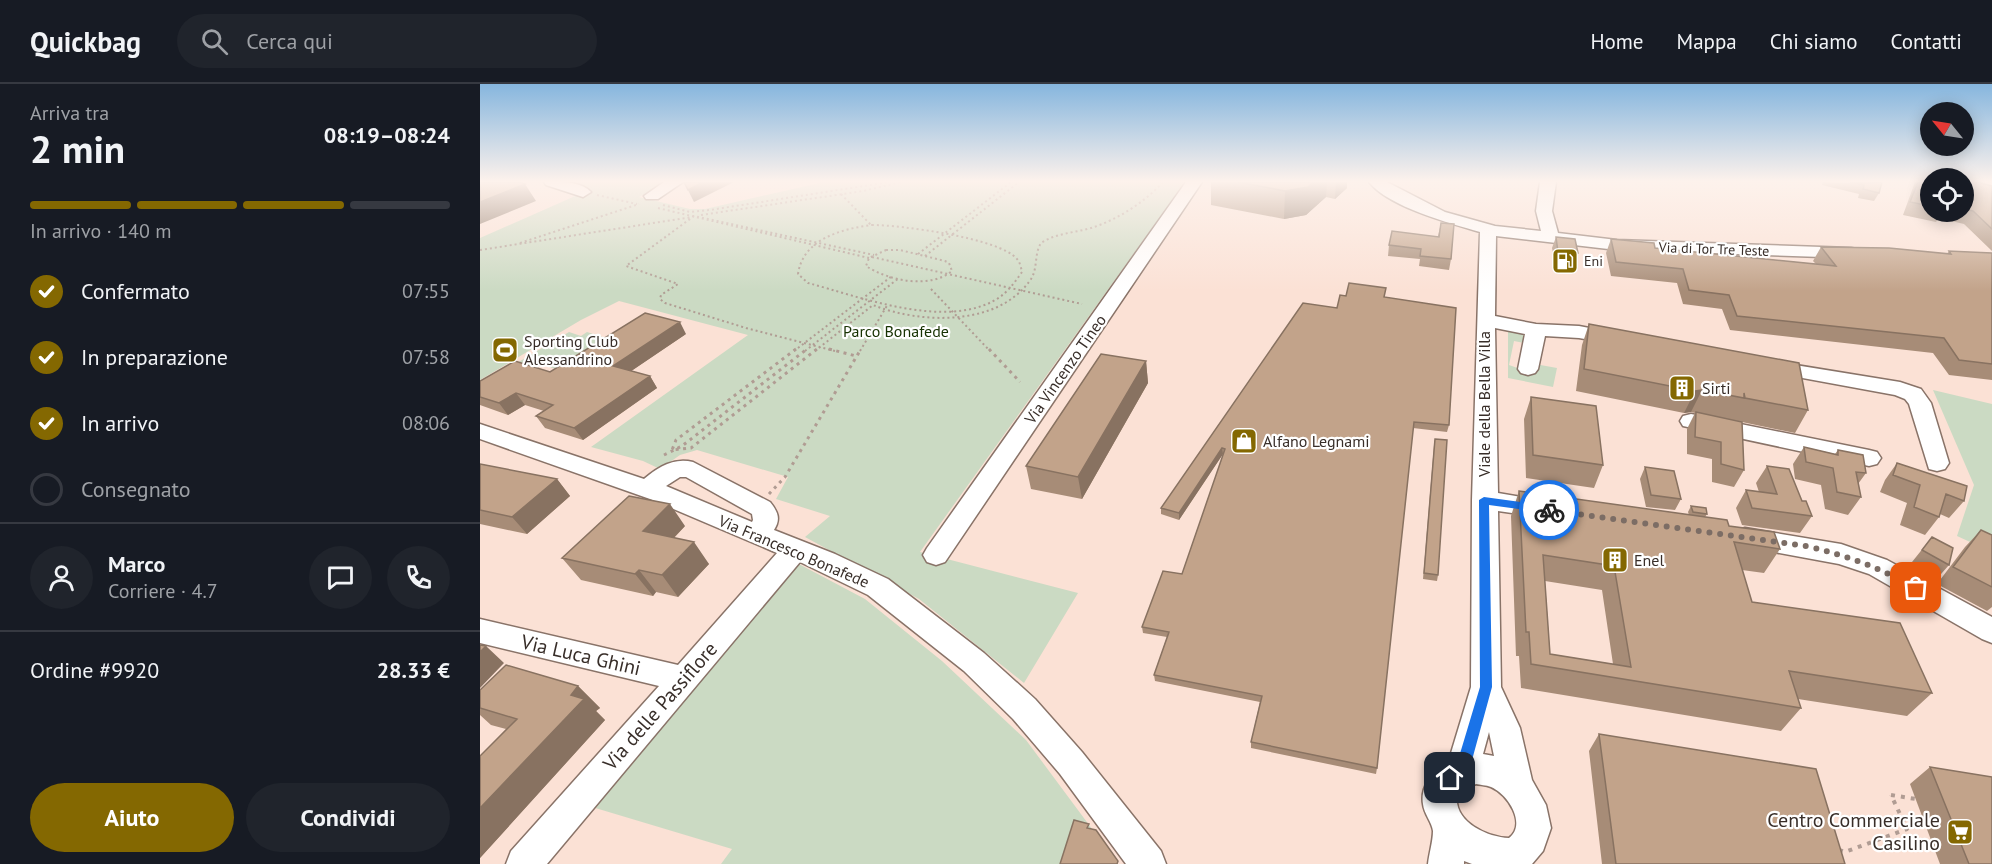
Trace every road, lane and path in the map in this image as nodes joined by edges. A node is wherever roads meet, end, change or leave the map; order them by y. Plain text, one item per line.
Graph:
1 (597, 218) edge
2 (679, 218) edge
3 (691, 218) edge
4 (696, 218) edge
5 (705, 218) edge
6 (865, 218) edge
7 (965, 218) edge
8 (973, 218) edge
9 (1112, 218) edge
10 (1169, 218) edge
11 (1448, 218) edge
12 (1536, 218) edge
13 (1546, 218) edge
14 (871, 225) junction
15 (1488, 230) junction
16 (1520, 234) junction
17 (944, 235) junction
18 (951, 236) junction
19 (1551, 238) junction
20 (818, 242) junction
21 (510, 246) junction
22 (813, 246) junction
23 (480, 250) edge
24 (918, 254) junction
25 (1863, 254) edge
26 (925, 256) junction
27 (871, 257) junction
28 (948, 274) junction
29 (892, 276) junction
30 (899, 278) junction
31 (1012, 288) junction
32 (932, 289) dead end
33 (1020, 290) junction
34 (863, 298) junction
35 (870, 300) junction
36 (888, 304) junction
37 (1082, 304) dead end
38 (884, 309) junction
39 (952, 311) junction
40 (958, 317) junction
41 (1485, 320) junction
42 (1536, 330) junction
43 (804, 343) junction
44 (1640, 343) edge
45 (812, 345) junction
46 (819, 347) junction
47 (856, 356) junction
48 (1751, 364) edge
49 (1528, 369) dead end
50 (1020, 382) dead end
51 (1691, 421) dead end
52 (480, 431) edge
53 (672, 450) junction
54 (1869, 458) dead end
55 (1937, 463) dead end
56 (639, 485) junction
57 (1484, 500) junction
58 (755, 504) junction
59 (1566, 512) edge
60 (756, 534) junction
61 (1716, 534) edge
62 (796, 549) junction
63 (936, 555) dead end
64 (480, 631) edge
65 (1992, 631) edge
66 (683, 679) junction
67 (1486, 687) junction
68 (1462, 771) junction
69 (1517, 786) junction
70 (1916, 800) dead end
71 (1835, 850) edge
72 (1458, 854) edge
73 (1520, 858) edge
74 (524, 864) edge
75 (1148, 864) edge

1 - 21 path
2 - 21 path
3 - 43 path
4 - 22 path
5 - 20 path
6 - 14 path
7 - 17 path
8 - 18 path
9 - 33 path
10 - 63 street, Via Vincenzo Tineo
11 - 15 street, Via di Tor Tre Teste
12 - 16 street
13 - 19 street
14 - 17 path
14 - 20 path
15 - 16 street, Via di Tor Tre Teste
15 - 41 street, Viale della Bella Villa
16 - 19 street, Via di Tor Tre Teste
17 - 18 path
17 - 24 path
18 - 26 path
18 - 31 path
19 - 25 street, Via di Tor Tre Teste
20 - 22 path
20 - 27 path
21 - 23 path
22 - 27 path
22 - 34 path
24 - 26 path
24 - 27 path
26 - 28 path
27 - 28 path
27 - 29 path
28 - 30 path
28 - 31 path
29 - 30 path
29 - 34 path
30 - 35 path
31 - 33 path
31 - 39 path
32 - 39 path
33 - 37 path
33 - 40 path
34 - 35 path
34 - 43 path
35 - 36 path
35 - 45 path
36 - 38 path
36 - 39 path
38 - 40 path
38 - 46 path
38 - 47 path
39 - 40 path
40 - 50 path
41 - 42 street
41 - 57 street, Viale della Bella Villa
42 - 44 street
42 - 49 street
43 - 45 path
43 - 53 path
45 - 46 path
45 - 53 path
46 - 47 path
46 - 53 path
47 - 58 path
48 - 55 street
51 - 54 street
52 - 56 street, Via Francesco Bonafede
53 - 56 path
56 - 58 street
56 - 60 street, Via Francesco Bonafede
57 - 59 street
57 - 67 street, Viale della Bella Villa
58 - 60 street
60 - 62 street, Via Francesco Bonafede
61 - 65 street
62 - 66 street, Via delle Passiflore
62 - 75 street, Via Francesco Bonafede
64 - 66 street, Via Luca Ghini
66 - 74 street, Via delle Passiflore
67 - 68 street, Viale della Bella Villa
67 - 69 street, Viale della Bella Villa
68 - 69 street, Viale della Bella Villa
68 - 72 street, Viale della Bella Villa
69 - 73 street, Viale della Bella Villa
70 - 71 path
72 - 73 street, Viale della Bella Villa

